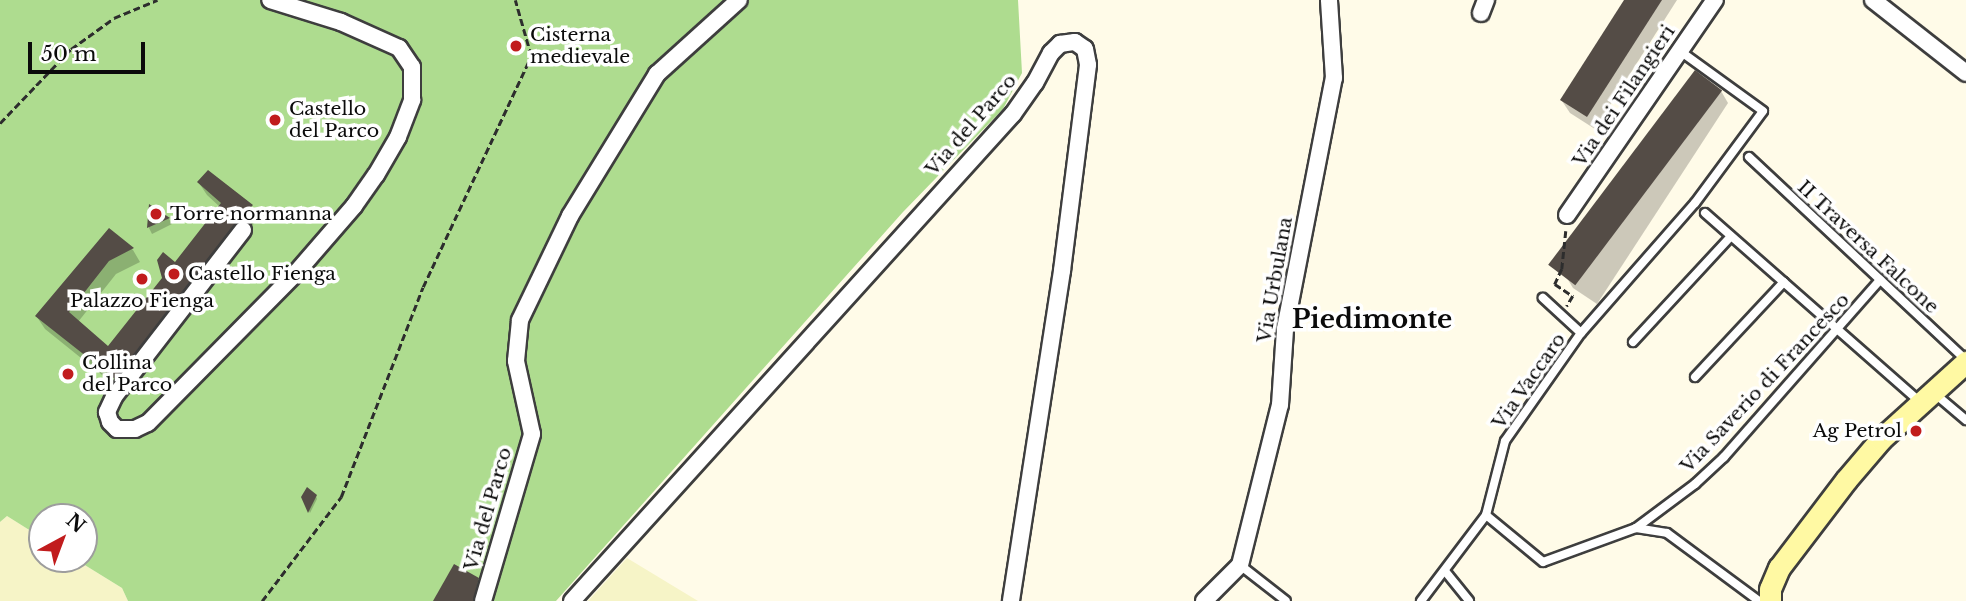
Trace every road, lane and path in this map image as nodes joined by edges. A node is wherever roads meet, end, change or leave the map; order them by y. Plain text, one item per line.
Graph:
1 (157, 0) edge
2 (270, 0) edge
3 (515, 0) edge
4 (739, 0) edge
5 (1329, 0) edge
6 (1715, 0) edge
7 (1873, 0) edge
8 (1680, 51) junction
9 (1966, 73) edge
10 (0, 123) edge
11 (1749, 157) dead end
12 (1705, 213) dead end
13 (1567, 215) joint
14 (243, 230) dead end
15 (1731, 236) junction
16 (1880, 280) junction
17 (1784, 282) junction
18 (1543, 298) dead end
19 (1561, 314) junction
20 (1839, 329) junction
21 (1581, 333) junction
22 (1633, 342) dead end
23 (1966, 361) edge
24 (1695, 377) dead end
25 (1926, 397) junction
26 (1966, 420) edge
27 (1486, 515) junction
28 (1636, 528) junction
29 (1240, 565) junction
30 (1445, 571) junction
31 (262, 601) edge
32 (483, 601) edge
33 (572, 601) edge
34 (1011, 601) edge
35 (1204, 601) edge
36 (1286, 601) edge
37 (1421, 601) edge
38 (1469, 601) edge
39 (1759, 601) edge
40 (1770, 601) edge

1 - 10 path
2 - 14 street
3 - 31 path
4 - 32 street, Via del Parco
5 - 29 street, Via Urbulana
6 - 8 street, Via dei Filangieri
7 - 9 street
8 - 13 street, Via dei Filangieri
8 - 21 lane
11 - 16 lane, II Traversa Falcone
12 - 15 lane
13 - 19 path, Via Vaccaro
15 - 17 lane
15 - 22 lane
16 - 20 lane, Via Saverio di Francesco
16 - 23 lane, II Traversa Falcone
17 - 20 lane
17 - 24 lane
18 - 19 lane, Via Vaccaro
19 - 21 lane, Via Vaccaro
20 - 25 lane
20 - 28 lane, Via Saverio di Francesco
21 - 27 lane, Via Vaccaro
23 - 25 main road
25 - 26 lane
25 - 40 main road
27 - 28 lane, Via Saverio di Francesco
27 - 30 lane
28 - 39 lane
29 - 35 street
29 - 36 lane
30 - 37 lane
30 - 38 lane
33 - 34 street, Via del Parco

